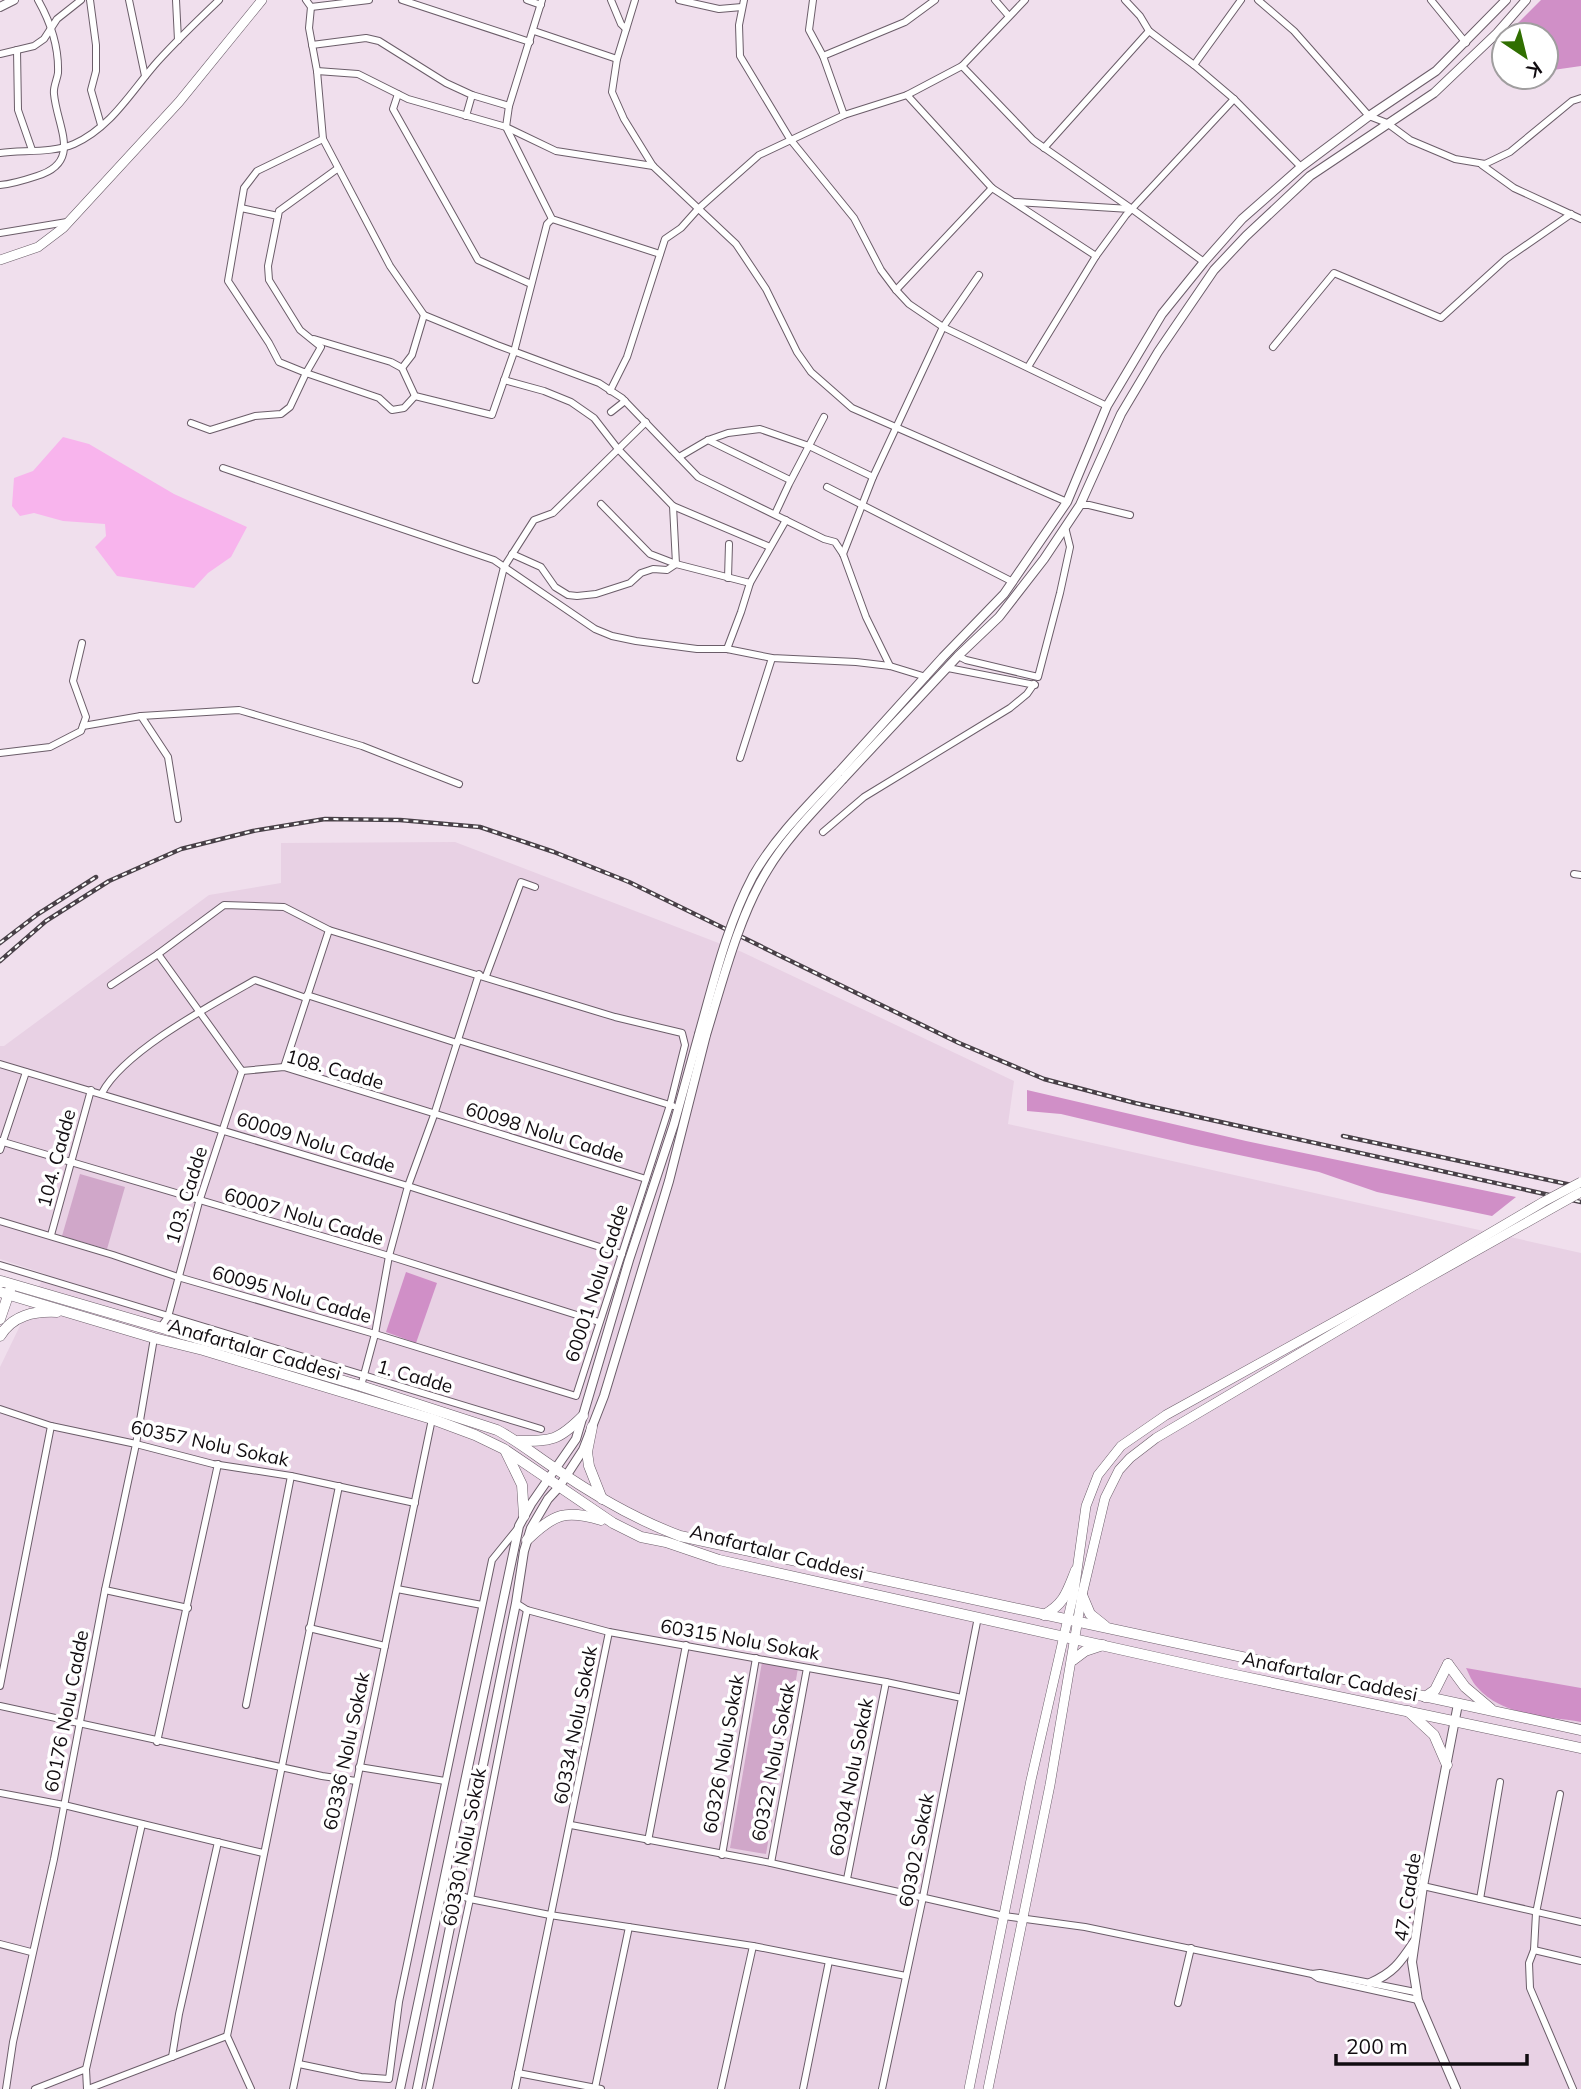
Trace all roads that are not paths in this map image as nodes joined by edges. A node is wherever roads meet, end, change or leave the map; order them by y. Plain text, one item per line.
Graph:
1 (14, 0) edge
2 (38, 0) edge
3 (81, 0) edge
4 (90, 0) edge
5 (129, 0) edge
6 (176, 0) edge
7 (219, 0) edge
8 (262, 0) edge
9 (306, 0) edge
10 (369, 0) edge
11 (402, 0) edge
12 (527, 0) edge
13 (611, 0) edge
14 (635, 0) edge
15 (679, 0) edge
16 (813, 0) edge
17 (935, 0) edge
18 (995, 0) edge
19 (1025, 0) edge
20 (1125, 0) edge
21 (1241, 0) edge
22 (1258, 0) edge
23 (1431, 0) edge
24 (1506, 0) edge
25 (1526, 0) edge
26 (542, 2) edge
27 (743, 3) edge
28 (0, 7) edge
29 (311, 7) junction
30 (1008, 15) junction
31 (52, 26) junction
32 (626, 29) junction
33 (534, 31) junction
34 (1149, 32) junction
35 (178, 40) junction
36 (530, 42) junction
37 (1466, 43) junction
38 (312, 45) junction
39 (17, 50) junction
40 (0, 54) edge
41 (822, 56) junction
42 (617, 59) junction
43 (1194, 65) junction
44 (962, 66) junction
45 (317, 71) junction
46 (145, 76) junction
47 (398, 94) junction
48 (472, 95) junction
49 (907, 95) junction
50 (1581, 98) edge
51 (1234, 99) junction
52 (1572, 101) junction
53 (1581, 105) edge
54 (509, 106) junction
55 (844, 115) junction
56 (466, 116) junction
57 (1369, 116) junction
58 (1387, 123) junction
59 (102, 125) junction
60 (506, 127) junction
61 (323, 139) junction
62 (790, 139) junction
63 (64, 147) junction
64 (1044, 148) junction
65 (32, 150) junction
66 (0, 153) edge
67 (1480, 164) junction
68 (653, 166) junction
69 (1301, 167) junction
70 (337, 169) junction
71 (0, 185) edge
72 (992, 188) junction
73 (1014, 202) junction
74 (241, 208) junction
75 (698, 209) junction
76 (1132, 209) junction
77 (1571, 214) junction
78 (278, 216) junction
79 (552, 219) junction
80 (1581, 219) edge
81 (68, 222) junction
82 (0, 233) edge
83 (660, 254) junction
84 (1096, 256) junction
85 (0, 260) edge
86 (1204, 262) junction
87 (979, 275) dead end
88 (531, 284) junction
89 (896, 290) junction
90 (424, 315) junction
91 (943, 327) junction
92 (309, 337) junction
93 (1273, 347) dead end
94 (514, 352) junction
95 (1028, 367) junction
96 (402, 368) junction
97 (306, 373) junction
98 (504, 380) junction
99 (610, 391) junction
100 (415, 396) junction
101 (625, 401) junction
102 (1107, 406) junction
103 (611, 412) dead end
104 (824, 417) dead end
105 (646, 422) junction
106 (191, 423) dead end
107 (896, 428) junction
108 (708, 440) junction
109 (809, 446) junction
110 (618, 449) junction
111 (679, 457) junction
112 (223, 468) dead end
113 (873, 477) junction
114 (790, 480) junction
115 (827, 487) dead end
116 (1067, 502) junction
117 (863, 503) junction
118 (601, 504) dead end
119 (1080, 505) junction
120 (673, 506) junction
121 (775, 514) junction
122 (1129, 515) dead end
123 (786, 520) junction
124 (1065, 527) junction
125 (729, 544) dead end
126 (770, 547) junction
127 (512, 554) junction
128 (844, 554) junction
129 (676, 564) junction
130 (504, 567) junction
131 (728, 578) junction
132 (1013, 582) junction
133 (750, 583) junction
134 (82, 643) dead end
135 (727, 649) junction
136 (958, 656) junction
137 (772, 658) junction
138 (891, 666) junction
139 (948, 668) junction
140 (926, 677) junction
141 (476, 680) dead end
142 (141, 716) junction
143 (82, 726) junction
144 (0, 753) edge
145 (740, 758) dead end
146 (841, 775) junction
147 (458, 784) dead end
148 (178, 819) dead end
149 (823, 832) dead end
150 (534, 887) dead end
151 (330, 930) junction
152 (158, 954) junction
153 (482, 975) junction
154 (111, 985) dead end
155 (307, 996) junction
156 (200, 1012) junction
157 (703, 1034) junction
158 (458, 1042) junction
159 (0, 1064) edge
160 (284, 1067) junction
161 (242, 1071) junction
162 (26, 1072) junction
163 (91, 1090) junction
164 (102, 1093) junction
165 (674, 1106) junction
166 (435, 1115) junction
167 (222, 1130) junction
168 (1, 1141) edge
169 (0, 1150) edge
170 (70, 1162) junction
171 (646, 1179) junction
172 (1581, 1182) edge
173 (408, 1186) junction
174 (1581, 1192) edge
175 (199, 1202) junction
176 (0, 1222) edge
177 (51, 1235) junction
178 (622, 1254) junction
179 (389, 1256) junction
180 (0, 1265) edge
181 (178, 1277) junction
182 (1414, 1281) junction
183 (3, 1286) edge
184 (75, 1313) junction
185 (168, 1317) junction
186 (0, 1319) edge
187 (599, 1322) junction
188 (160, 1328) junction
189 (375, 1334) junction
190 (0, 1336) edge
191 (154, 1338) junction
192 (362, 1381) junction
193 (576, 1396) joint
194 (0, 1409) edge
195 (583, 1416) junction
196 (432, 1419) junction
197 (51, 1426) junction
198 (592, 1427) junction
199 (541, 1429) dead end
200 (517, 1441) junction
201 (136, 1444) junction
202 (504, 1449) junction
203 (218, 1464) junction
204 (555, 1469) junction
205 (291, 1476) junction
206 (566, 1476) junction
207 (548, 1480) junction
208 (339, 1486) junction
209 (559, 1487) junction
210 (602, 1499) junction
211 (415, 1503) junction
212 (524, 1516) junction
213 (613, 1523) junction
214 (519, 1526) junction
215 (527, 1540) junction
216 (1076, 1570) junction
217 (397, 1589) junction
218 (105, 1590) junction
219 (1082, 1595) junction
220 (516, 1603) junction
221 (482, 1605) junction
222 (188, 1608) junction
223 (527, 1609) junction
224 (1044, 1615) junction
225 (978, 1617) junction
226 (1073, 1621) junction
227 (309, 1628) junction
228 (1111, 1630) junction
229 (609, 1632) junction
230 (1070, 1637) junction
231 (686, 1645) junction
232 (1105, 1645) junction
233 (385, 1646) junction
234 (756, 1658) junction
235 (1073, 1660) junction
236 (807, 1668) junction
237 (886, 1682) junction
238 (0, 1686) edge
239 (961, 1698) junction
240 (1425, 1698) junction
241 (1458, 1704) junction
242 (246, 1705) dead end
243 (0, 1706) edge
244 (1408, 1711) junction
245 (1494, 1711) junction
246 (1456, 1721) junction
247 (80, 1724) junction
248 (1581, 1730) edge
249 (157, 1742) junction
250 (1581, 1748) edge
251 (1447, 1765) junction
252 (359, 1767) junction
253 (281, 1768) junction
254 (356, 1781) junction
255 (445, 1781) junction
256 (1500, 1782) dead end
257 (0, 1793) edge
258 (1560, 1794) dead end
259 (64, 1805) junction
260 (142, 1824) junction
261 (571, 1825) junction
262 (648, 1841) junction
263 (218, 1842) junction
264 (263, 1853) junction
265 (722, 1855) junction
266 (771, 1863) junction
267 (847, 1879) junction
268 (1423, 1886) junction
269 (457, 1894) junction
270 (923, 1897) junction
271 (470, 1899) junction
272 (1480, 1899) junction
273 (1536, 1913) junction
274 (550, 1915) junction
275 (1004, 1916) junction
276 (1023, 1918) junction
277 (1581, 1922) edge
278 (629, 1927) junction
279 (1415, 1940) junction
280 (0, 1944) edge
281 (753, 1946) junction
282 (1191, 1948) junction
283 (1534, 1950) junction
284 (31, 1952) junction
285 (830, 1961) junction
286 (1581, 1961) edge
287 (1312, 1974) junction
288 (906, 1976) junction
289 (1370, 1983) junction
290 (1416, 1996) junction
291 (1178, 2003) dead end
292 (227, 2036) junction
293 (172, 2057) junction
294 (299, 2064) junction
295 (86, 2069) junction
296 (518, 2073) junction
297 (9, 2076) junction
298 (0, 2079) edge
299 (598, 2088) edge
300 (6, 2089) edge
301 (35, 2089) edge
302 (88, 2089) edge
303 (251, 2089) edge
304 (293, 2089) edge
305 (400, 2089) edge
306 (417, 2089) edge
307 (429, 2089) edge
308 (515, 2089) edge
309 (721, 2089) edge
310 (803, 2089) edge
311 (882, 2089) edge
312 (969, 2089) edge
313 (988, 2089) edge
314 (1457, 2089) edge
315 (1573, 2089) edge

1 - 28 street
2 - 31 street
3 - 31 street
4 - 59 street
5 - 46 street
6 - 35 street
7 - 35 street
8 - 81 main road
9 - 29 street
10 - 29 street
11 - 36 street
12 - 26 street
13 - 32 street
14 - 32 street
15 - 27 street
16 - 41 street
17 - 41 street
18 - 30 street
19 - 30 street
20 - 34 street
21 - 43 street
22 - 57 street
23 - 37 street
24 - 37 street
25 - 58 street
26 - 33 street
27 - 62 street
29 - 38 street
30 - 44 street
31 - 39 street
31 - 63 street
32 - 42 street
33 - 36 street
33 - 42 street
34 - 43 street
34 - 64 street
35 - 46 street
36 - 54 street
37 - 57 street
38 - 45 street
38 - 48 street
39 - 40 street
39 - 65 street
41 - 55 street
42 - 68 street
43 - 51 street
44 - 49 street
44 - 64 street
45 - 47 street
45 - 61 street
46 - 59 street
47 - 56 street
47 - 88 street
48 - 54 street
48 - 56 street
49 - 55 street
49 - 72 street
50 - 52 street
51 - 69 street
51 - 76 street
52 - 53 street
52 - 67 street
54 - 60 street
55 - 62 street
56 - 60 street
57 - 58 street
57 - 69 street
58 - 67 street
58 - 119 street
59 - 63 street
60 - 68 street
60 - 79 street
61 - 70 street
61 - 74 street
62 - 75 street
62 - 89 street
63 - 65 street
63 - 71 street
64 - 76 street
65 - 66 street
67 - 77 street
68 - 75 street
69 - 86 street
70 - 78 street
70 - 90 street
72 - 73 street
72 - 89 street
73 - 76 street
73 - 84 street
74 - 78 street
74 - 97 street
75 - 83 street
75 - 107 street
76 - 84 street
76 - 86 street
77 - 80 street
77 - 93 street
78 - 92 street
79 - 83 street
79 - 88 street
81 - 82 street
81 - 85 main road
83 - 99 street
84 - 95 street
86 - 102 street
87 - 91 street
88 - 94 street
89 - 91 street
90 - 94 street
90 - 96 street
91 - 95 street
91 - 107 street
92 - 96 street
92 - 97 street
94 - 98 street
94 - 99 street
95 - 102 street
96 - 100 street
97 - 100 street
97 - 106 street
98 - 100 street
98 - 110 street
99 - 101 street
101 - 103 street
101 - 105 street
102 - 116 street
104 - 109 street
105 - 110 street
105 - 111 street
107 - 113 street
107 - 116 street
108 - 109 street
108 - 111 street
108 - 114 street
109 - 113 street
109 - 114 street
110 - 120 street
110 - 127 street
111 - 121 street
112 - 130 street
113 - 117 street
114 - 121 street
115 - 117 street
116 - 132 street
117 - 128 street
117 - 132 street
118 - 129 street
119 - 122 street
119 - 124 street
120 - 126 street
120 - 129 street
121 - 123 street
123 - 126 street
123 - 128 street
124 - 136 street
124 - 136 street
125 - 131 street
126 - 133 street
127 - 129 street
127 - 130 street
128 - 138 street
129 - 131 street
130 - 135 street
130 - 141 street
131 - 133 street
132 - 140 street
133 - 135 street
134 - 143 street
135 - 137 street
136 - 139 street
137 - 138 street
137 - 145 street
138 - 140 street
139 - 146 street
139 - 149 street
140 - 146 street
142 - 143 street
142 - 147 street
142 - 148 street
143 - 144 street
146 - 157 street, bridge
150 - 153 street
151 - 152 street
151 - 153 street
151 - 155 street
152 - 154 street
152 - 156 street
153 - 158 street
153 - 165 street, 60001 Nolu Cadde
155 - 156 street
155 - 158 street
155 - 160 street
156 - 161 street
156 - 164 street
157 - 165 street
157 - 198 street
158 - 165 street
158 - 166 street
159 - 162 street, 60009 Nolu Cadde
160 - 161 street, 108. Cadde
160 - 166 street, 108. Cadde
161 - 167 street, 103. Cadde
162 - 163 street, 60009 Nolu Cadde
162 - 168 street
163 - 164 street, 60009 Nolu Cadde
163 - 170 street, 104. Cadde
164 - 167 street, 60009 Nolu Cadde
165 - 171 street, 60001 Nolu Cadde
165 - 195 street
166 - 171 street, 60098 Nolu Cadde
166 - 173 street
167 - 173 street, 60009 Nolu Cadde
167 - 175 street, 103. Cadde
168 - 169 street
168 - 170 street, 60007 Nolu Cadde
170 - 175 street, 60007 Nolu Cadde
170 - 177 street, 104. Cadde
171 - 178 street, 60001 Nolu Cadde
172 - 182 main road, bridge
173 - 178 street, 60009 Nolu Cadde
173 - 179 street
174 - 182 main road, bridge
175 - 179 street, 60007 Nolu Cadde
175 - 181 street, 103. Cadde
176 - 177 street, 60095 Nolu Cadde
177 - 181 street, 60095 Nolu Cadde
178 - 187 street, 60001 Nolu Cadde
179 - 187 street, 60007 Nolu Cadde
179 - 189 street
180 - 185 street, 1. Cadde
181 - 185 street, 103. Cadde
181 - 189 street, 60095 Nolu Cadde
182 - 216 main road
182 - 219 main road
183 - 184 main road, Anafartalar Caddesi
183 - 186 main road
183 - 188 main road, Anafartalar Caddesi
184 - 190 main road
184 - 191 main road, Anafartalar Caddesi
185 - 188 street, 103. Cadde
185 - 192 street, 1. Cadde
187 - 193 street, 60001 Nolu Cadde
188 - 192 main road, Anafartalar Caddesi
189 - 192 street
189 - 193 street, 60095 Nolu Cadde
191 - 196 main road, Anafartalar Caddesi
191 - 201 street, 60176 Nolu Cadde
192 - 199 street, 1. Cadde
192 - 200 main road, Anafartalar Caddesi
194 - 197 street, 60357 Nolu Sokak
195 - 200 main road
195 - 204 street
196 - 202 main road, Anafartalar Caddesi
196 - 211 street, 60336 Nolu Sokak
197 - 201 street, 60357 Nolu Sokak
197 - 238 street
198 - 206 street
198 - 210 main road
200 - 204 main road, Anafartalar Caddesi
201 - 203 street, 60357 Nolu Sokak
201 - 218 street, 60176 Nolu Cadde
202 - 207 main road, Anafartalar Caddesi
202 - 212 main road
203 - 205 street, 60357 Nolu Sokak
203 - 222 street
204 - 206 main road, Anafartalar Caddesi
204 - 207 street
205 - 208 street, 60357 Nolu Sokak
205 - 242 street
206 - 209 street
206 - 210 main road, Anafartalar Caddesi
207 - 209 main road, Anafartalar Caddesi
207 - 212 street
208 - 211 street, 60357 Nolu Sokak
208 - 227 street
209 - 213 main road, Anafartalar Caddesi
209 - 215 street
210 - 224 main road, Anafartalar Caddesi
211 - 217 street, 60336 Nolu Sokak
212 - 214 street
213 - 215 main road
213 - 225 main road, Anafartalar Caddesi
214 - 221 street
214 - 305 street
215 - 220 street
216 - 224 main road
216 - 226 main road
217 - 221 street
217 - 233 street, 60336 Nolu Sokak
218 - 222 street
218 - 247 street, 60176 Nolu Cadde
219 - 226 main road
219 - 228 main road
220 - 223 street, 60315 Nolu Sokak
220 - 269 street
221 - 255 street
222 - 249 street
223 - 229 street, 60315 Nolu Sokak
223 - 271 street, 60330 Nolu Sokak
224 - 226 main road, Anafartalar Caddesi
225 - 230 main road, Anafartalar Caddesi
225 - 239 street, 60302 Sokak
226 - 228 main road, Anafartalar Caddesi
226 - 230 main road
227 - 233 street
227 - 253 street
228 - 240 main road, Anafartalar Caddesi
229 - 231 street, 60315 Nolu Sokak
229 - 261 street, 60334 Nolu Sokak
230 - 232 main road, Anafartalar Caddesi
230 - 235 main road
230 - 275 main road
231 - 234 street, 60315 Nolu Sokak
231 - 262 street
232 - 235 main road
232 - 244 main road, Anafartalar Caddesi
233 - 252 street, 60336 Nolu Sokak
234 - 236 street, 60315 Nolu Sokak
234 - 265 street, 60326 Nolu Sokak
235 - 276 main road
236 - 237 street, 60315 Nolu Sokak
236 - 266 street, 60322 Nolu Sokak
237 - 239 street, 60315 Nolu Sokak
237 - 267 street, 60304 Nolu Sokak
239 - 270 street, 60302 Sokak
240 - 241 main road, Anafartalar Caddesi
240 - 245 main road
241 - 245 main road, Anafartalar Caddesi
241 - 246 street, 47. Cadde
243 - 247 street
244 - 246 main road, Anafartalar Caddesi
244 - 251 main road
245 - 248 main road, Anafartalar Caddesi
246 - 250 main road, Anafartalar Caddesi
246 - 251 street, 47. Cadde
247 - 249 street
247 - 259 street, 60176 Nolu Cadde
249 - 253 street
251 - 268 street, 47. Cadde
252 - 254 street, 60336 Nolu Sokak
252 - 255 street
253 - 254 street
253 - 264 street
254 - 294 street, 60336 Nolu Sokak
255 - 294 street
256 - 272 street
257 - 259 street
258 - 273 street
259 - 260 street
259 - 284 street, 60176 Nolu Cadde
260 - 263 street
260 - 295 street
261 - 262 street
261 - 274 street, 60334 Nolu Sokak
262 - 265 street
263 - 264 street
263 - 293 street
264 - 292 street
265 - 266 street
266 - 267 street
267 - 270 street
268 - 272 street
268 - 279 street, 47. Cadde
269 - 271 street
269 - 306 street
270 - 275 street
270 - 288 street, 60302 Sokak
271 - 274 street
271 - 307 street, 60330 Nolu Sokak
272 - 273 street
273 - 277 street
273 - 283 street
274 - 278 street
274 - 296 street, 60334 Nolu Sokak
275 - 276 street
275 - 312 main road
276 - 282 street
276 - 313 main road
278 - 281 street
278 - 299 street
279 - 289 street
279 - 290 street, 47. Cadde
280 - 284 street
281 - 285 street
281 - 309 street
282 - 287 street
282 - 291 street
283 - 286 street
283 - 315 street
284 - 297 street, 60176 Nolu Cadde
285 - 288 street
285 - 310 street
287 - 289 street
287 - 290 street
288 - 311 street, 60302 Sokak
289 - 290 street
290 - 314 street, 47. Cadde
292 - 293 street
292 - 303 street
293 - 302 street
294 - 304 street, 60336 Nolu Sokak
295 - 301 street
295 - 302 street
296 - 299 street
296 - 308 street, 60334 Nolu Sokak
297 - 298 street
297 - 300 street, 60176 Nolu Cadde

